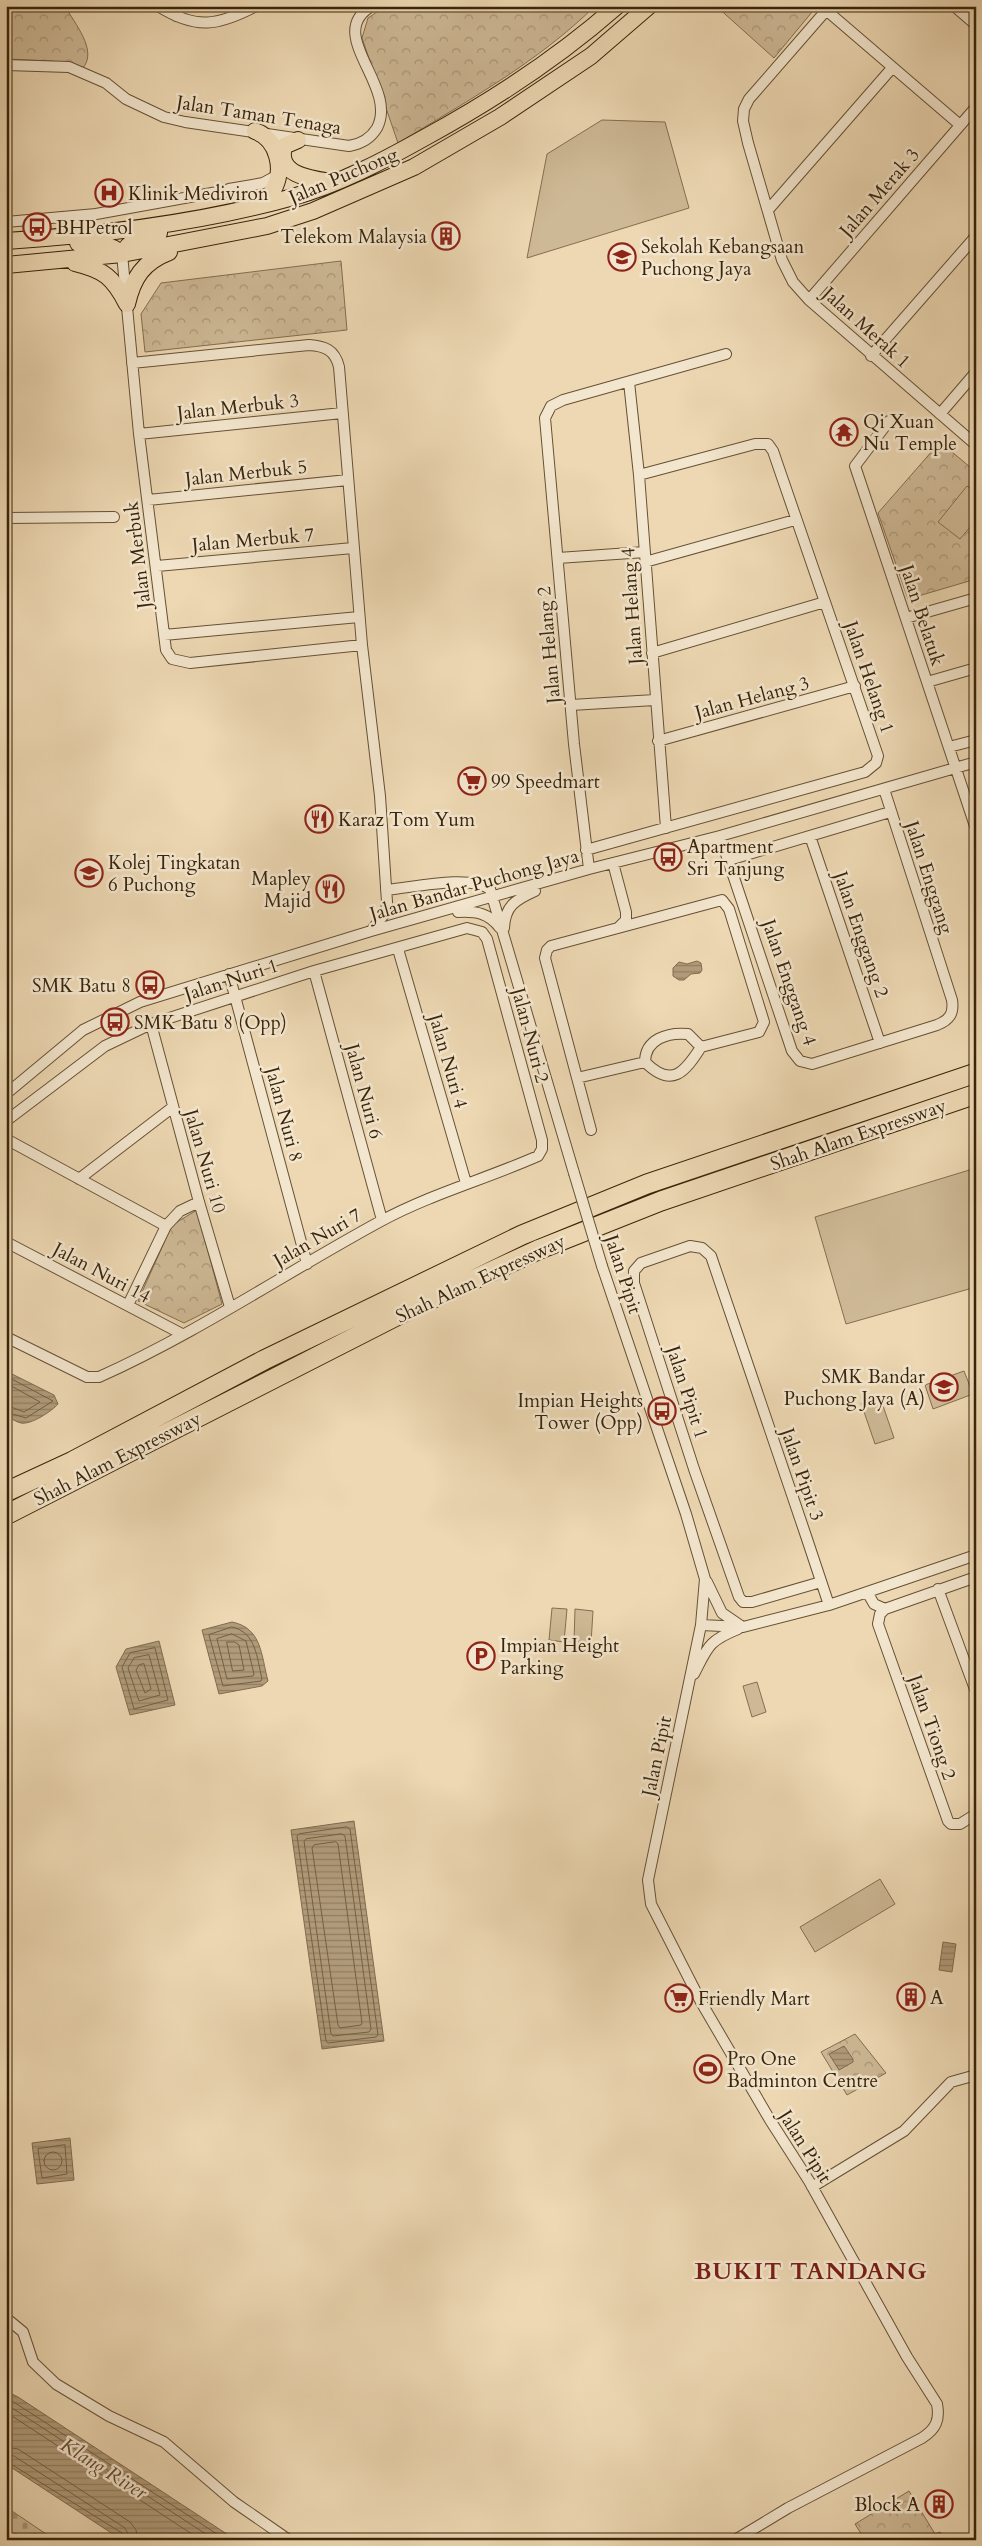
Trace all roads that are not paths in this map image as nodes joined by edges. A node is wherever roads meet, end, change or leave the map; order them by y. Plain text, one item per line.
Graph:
1 (158, 6) edge
2 (256, 6) edge
3 (372, 6) edge
4 (617, 6) edge
5 (649, 6) edge
6 (954, 6) edge
7 (828, 8) edge
8 (178, 11) edge
9 (976, 25) edge
10 (6, 65) edge
11 (892, 68) junction
12 (976, 107) edge
13 (960, 125) junction
14 (255, 131) junction
15 (298, 140) junction
16 (278, 175) junction
17 (332, 182) junction
18 (223, 191) junction
19 (260, 205) junction
20 (768, 210) junction
21 (194, 219) junction
22 (6, 222) edge
23 (976, 236) edge
24 (52, 238) junction
25 (202, 240) junction
26 (6, 241) edge
27 (122, 254) junction
28 (64, 261) junction
29 (6, 265) edge
30 (809, 300) junction
31 (127, 304) junction
32 (726, 354) dead end
33 (872, 356) junction
34 (132, 363) junction
35 (976, 372) edge
36 (628, 382) junction
37 (342, 413) junction
38 (940, 414) junction
39 (889, 421) dead end
40 (139, 434) junction
41 (976, 445) edge
42 (639, 475) junction
43 (348, 480) junction
44 (148, 500) junction
45 (114, 517) dead end
46 (6, 518) edge
47 (796, 520) junction
48 (353, 548) junction
49 (645, 557) junction
50 (558, 558) junction
51 (157, 566) junction
52 (976, 598) edge
53 (825, 602) junction
54 (359, 617) junction
55 (906, 618) junction
56 (164, 635) junction
57 (362, 645) junction
58 (652, 653) junction
59 (976, 668) edge
60 (927, 682) junction
61 (855, 686) junction
62 (655, 700) junction
63 (571, 705) junction
64 (976, 740) edge
65 (658, 741) junction
66 (949, 747) junction
67 (976, 762) edge
68 (956, 767) junction
69 (884, 790) junction
70 (890, 812) junction
71 (666, 828) junction
72 (976, 829) edge
73 (720, 836) junction
74 (810, 836) junction
75 (586, 850) junction
76 (729, 860) junction
77 (613, 863) junction
78 (589, 870) junction
79 (577, 873) junction
80 (386, 890) junction
81 (494, 898) junction
82 (626, 912) junction
83 (440, 913) junction
84 (644, 920) junction
85 (618, 928) junction
86 (372, 931) junction
87 (504, 934) junction
88 (487, 940) joint
89 (398, 949) junction
90 (314, 971) junction
91 (228, 974) junction
92 (235, 997) junction
93 (151, 1024) junction
94 (880, 1043) junction
95 (701, 1047) junction
96 (646, 1062) junction
97 (976, 1073) edge
98 (577, 1078) junction
99 (6, 1094) edge
100 (976, 1094) edge
101 (173, 1107) junction
102 (6, 1121) edge
103 (591, 1130) dead end
104 (6, 1138) edge
105 (542, 1140) joint
106 (79, 1179) junction
107 (466, 1183) junction
108 (199, 1202) junction
109 (382, 1220) junction
110 (166, 1226) junction
111 (6, 1242) edge
112 (670, 1253) joint
113 (307, 1264) junction
114 (128, 1305) junction
115 (230, 1307) junction
116 (182, 1334) junction
117 (6, 1337) edge
118 (6, 1492) edge
119 (6, 1515) edge
120 (976, 1555) edge
121 (976, 1577) edge
122 (705, 1579) junction
123 (821, 1582) junction
124 (938, 1589) junction
125 (867, 1592) junction
126 (829, 1605) junction
127 (882, 1612) junction
128 (701, 1624) junction
129 (743, 1627) junction
130 (688, 1686) junction
131 (976, 1692) edge
132 (976, 1814) edge
133 (976, 2075) edge
134 (812, 2187) junction
135 (6, 2318) edge
136 (290, 2540) edge
137 (735, 2540) edge

1 - 8 street
2 - 8 street
3 - 15 street, Jalan Taman Tenaga
4 - 17 main road, Jalan Puchong
5 - 25 main road, Jalan Puchong
6 - 9 street
7 - 11 street
7 - 20 street, Jalan Merak 1
10 - 14 street, Jalan Taman Tenaga
11 - 13 street
11 - 20 street
12 - 13 street, Jalan Merak 3
13 - 30 street, Jalan Merak 3
14 - 15 street, Jalan Taman Tenaga
14 - 16 main road
15 - 17 main road
16 - 18 street
16 - 19 main road
17 - 19 main road, Jalan Puchong
18 - 19 street
18 - 22 street
19 - 21 main road, Jalan Puchong
20 - 30 street, Jalan Merak 1
21 - 24 main road, Jalan Puchong
21 - 27 main road
23 - 33 street
24 - 26 main road, Jalan Puchong
24 - 27 main road
25 - 27 main road, Jalan Puchong
25 - 31 main road
27 - 28 main road, Jalan Puchong
27 - 31 street, Jalan Merbuk
28 - 29 main road, Jalan Puchong
28 - 31 main road
30 - 33 street, Jalan Merak 1
31 - 34 street, Jalan Merbuk
32 - 36 street
33 - 38 street, Jalan Merak 1
34 - 37 street
34 - 40 street, Jalan Merbuk
35 - 38 street
36 - 42 street, Jalan Helang 4
36 - 50 street, Jalan Helang 2
37 - 40 street, Jalan Merbuk 3
37 - 43 street
38 - 41 street, Jalan Merak 1
39 - 55 street, Jalan Belatuk
40 - 44 street, Jalan Merbuk
42 - 47 street, Jalan Helang 1
42 - 49 street, Jalan Helang 4
43 - 44 street, Jalan Merbuk 5
43 - 48 street
44 - 51 street, Jalan Merbuk
45 - 46 street
47 - 49 street
47 - 53 street, Jalan Helang 1
48 - 51 street, Jalan Merbuk 7
48 - 54 street
49 - 50 street
49 - 58 street, Jalan Helang 4
50 - 63 street, Jalan Helang 2
51 - 56 street, Jalan Merbuk
52 - 55 street
53 - 58 street
53 - 61 street, Jalan Helang 1
54 - 56 street
54 - 57 street
55 - 60 street, Jalan Belatuk
56 - 57 street, Jalan Merbuk
57 - 80 street
58 - 62 street, Jalan Helang 4
59 - 60 street
60 - 66 street, Jalan Belatuk
61 - 65 street, Jalan Helang 3
61 - 71 street, Jalan Helang 1
62 - 63 street
62 - 65 street, Jalan Helang 4
63 - 75 street, Jalan Helang 2
64 - 66 street
65 - 71 street, Jalan Helang 4
66 - 68 street, Jalan Belatuk
67 - 68 street, Jalan Bandar Puchong Jaya
68 - 69 street, Jalan Bandar Puchong Jaya
68 - 72 street, Jalan Belatuk
69 - 70 street, Jalan Enggang
69 - 73 street, Jalan Bandar Puchong Jaya
70 - 74 street
70 - 94 street, Jalan Enggang
71 - 75 street, Jalan Helang 1
73 - 76 street, Jalan Enggang 4
73 - 77 street, Jalan Bandar Puchong Jaya
74 - 76 street
74 - 94 street, Jalan Enggang 2
75 - 78 street, Jalan Helang 2
76 - 94 street, Jalan Enggang 4
77 - 78 street, Jalan Bandar Puchong Jaya
77 - 82 street
78 - 79 street, Jalan Bandar Puchong Jaya
79 - 81 street, Jalan Bandar Puchong Jaya
79 - 87 street, Jalan Pipit
80 - 81 street
80 - 86 street
81 - 83 street, Jalan Bandar Puchong Jaya
81 - 87 street, Jalan Pipit
82 - 84 street
82 - 85 street
83 - 86 street, Jalan Bandar Puchong Jaya
83 - 87 street
84 - 85 street
84 - 95 street
85 - 98 street
86 - 91 street, Jalan Bandar Puchong Jaya
87 - 122 street, Jalan Pipit, bridge
88 - 89 street, Jalan Nuri 1
88 - 105 street, Jalan Nuri 2
89 - 90 street, Jalan Nuri 1
89 - 107 street, Jalan Nuri 4
90 - 92 street, Jalan Nuri 1
90 - 109 street, Jalan Nuri 6
91 - 92 street, Jalan Nuri 8
91 - 99 street, Jalan Bandar Puchong Jaya
92 - 93 street, Jalan Nuri 1
92 - 113 street, Jalan Nuri 8
93 - 101 street, Jalan Nuri 10
93 - 102 street, Jalan Nuri 1
95 - 96 street
95 - 96 street
96 - 98 street
97 - 118 highway, Shah Alam Expressway
98 - 103 street
100 - 119 highway, Shah Alam Expressway
101 - 106 street
101 - 108 street, Jalan Nuri 10
104 - 106 street
105 - 107 street, Jalan Nuri 7
106 - 110 street
107 - 109 street, Jalan Nuri 7
108 - 110 street
108 - 115 street, Jalan Nuri 10
109 - 113 street, Jalan Nuri 7
110 - 114 street
111 - 114 street, Jalan Nuri 14
112 - 123 street, Jalan Pipit 3
112 - 123 street, Jalan Pipit 1
113 - 115 street, Jalan Nuri 7
114 - 116 street, Jalan Nuri 14
115 - 116 street, Jalan Nuri 7
116 - 117 street, Jalan Nuri 7
120 - 125 street
121 - 124 street
122 - 128 street, Jalan Pipit
122 - 129 street
123 - 126 street, Jalan Pipit 3
124 - 127 street
124 - 131 street
125 - 126 street
125 - 127 street
126 - 129 street
127 - 132 street, Jalan Tiong 2
128 - 129 street
128 - 130 street, Jalan Pipit
129 - 130 street
130 - 134 street, Jalan Pipit
133 - 134 street
134 - 137 street, Jalan Pipit
135 - 136 street

